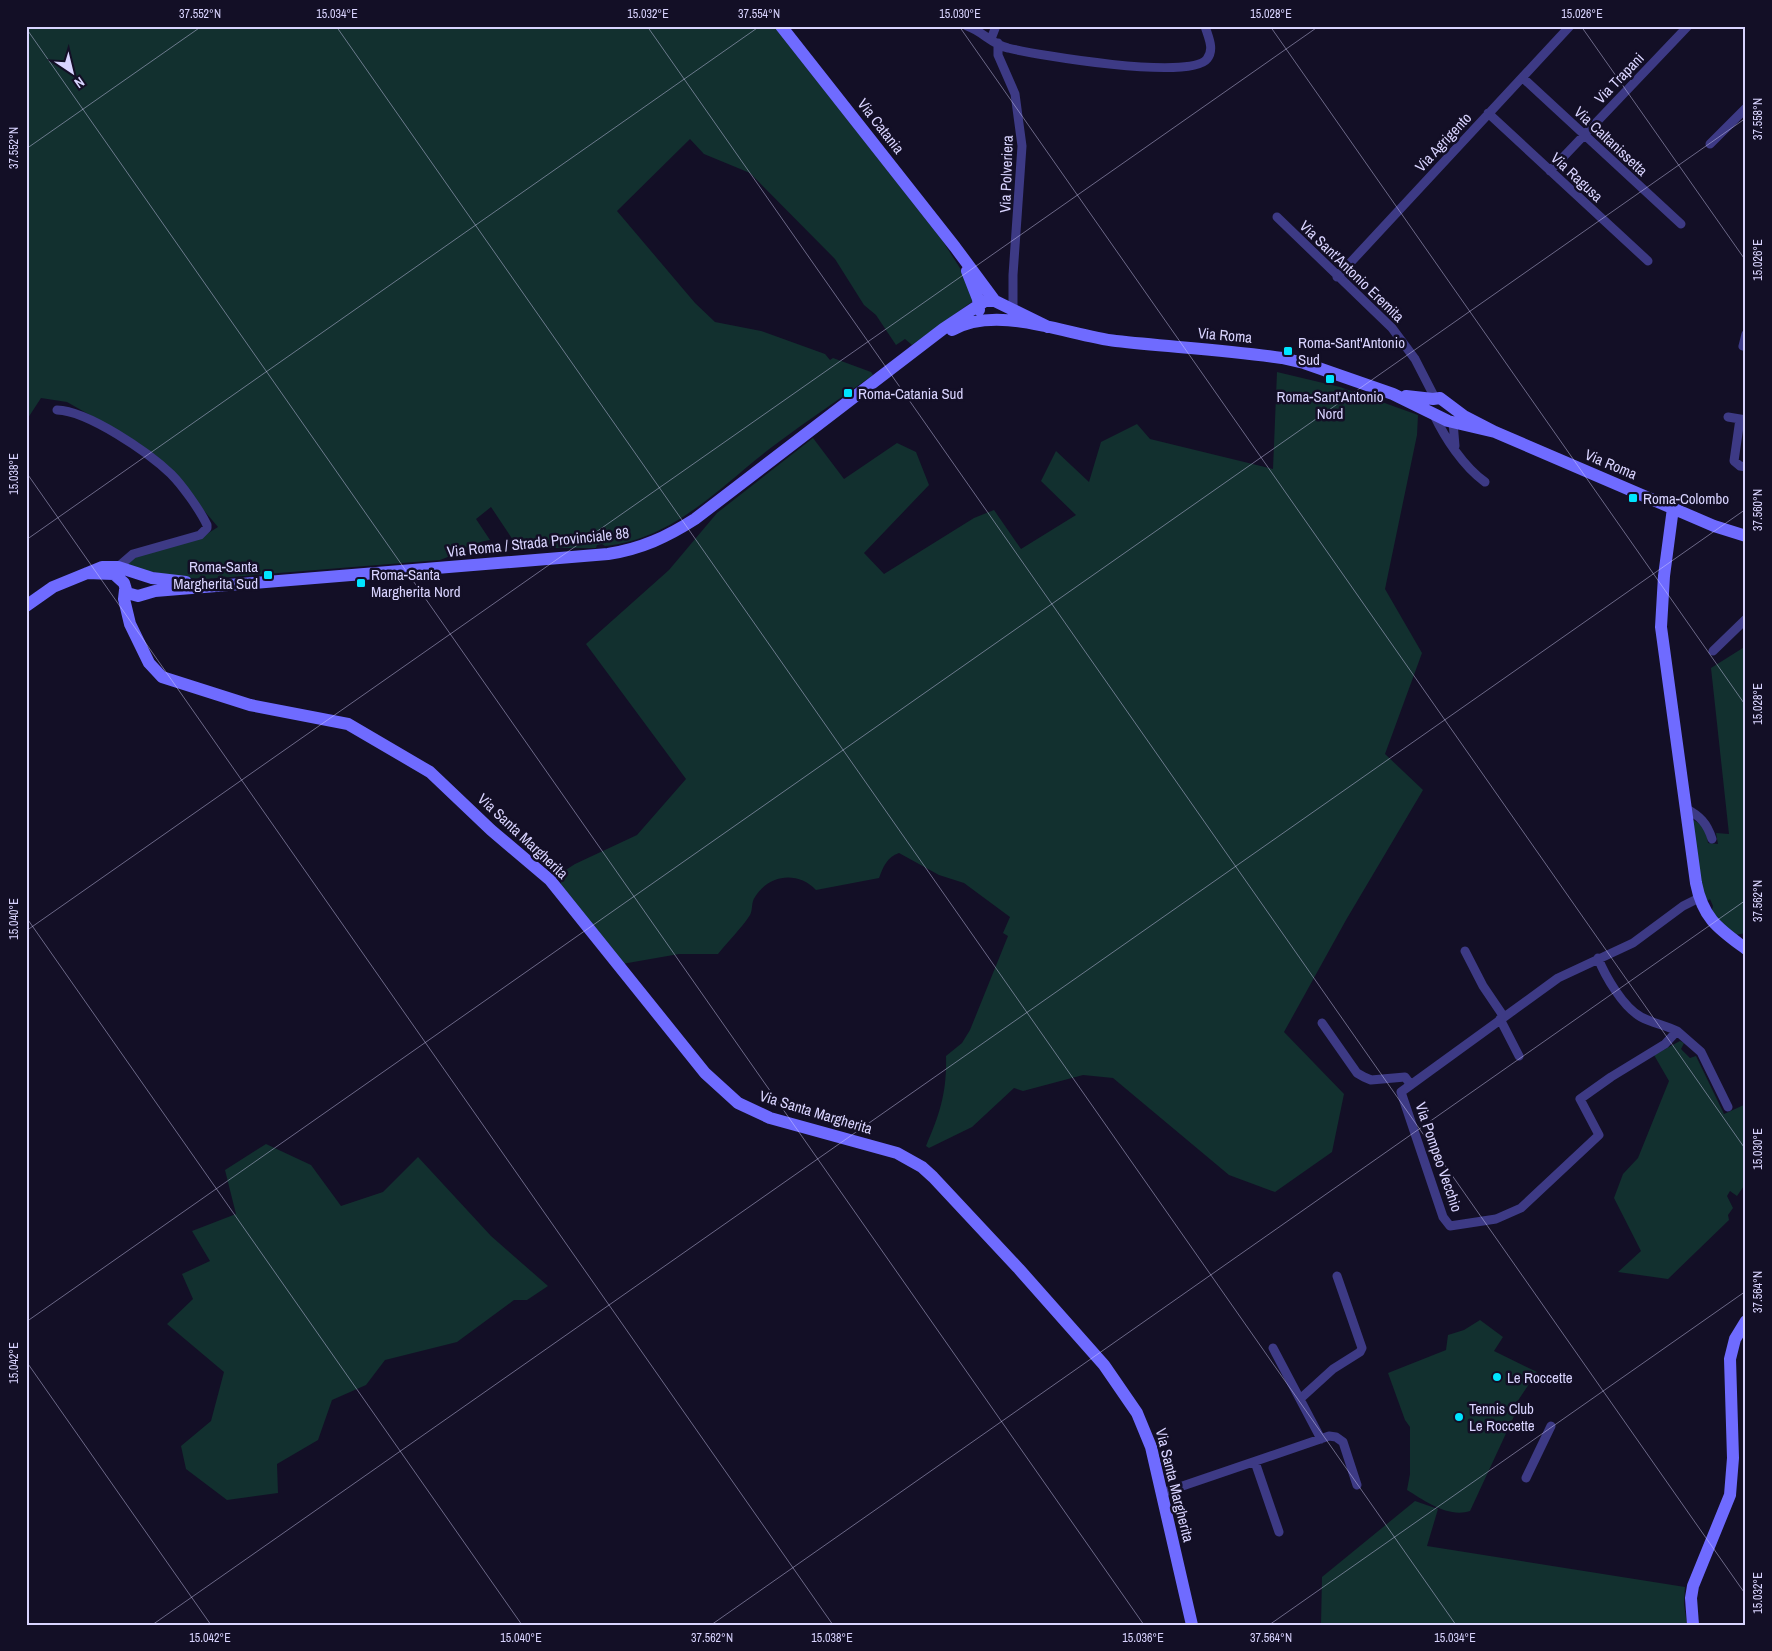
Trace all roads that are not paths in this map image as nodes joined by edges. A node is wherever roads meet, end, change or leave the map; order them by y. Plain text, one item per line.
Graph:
1 (781, 26) edge
2 (968, 26) edge
3 (996, 26) edge
4 (1204, 26) edge
5 (1570, 26) edge
6 (1688, 26) edge
7 (994, 41) junction
8 (1523, 78) junction
9 (1746, 108) edge
10 (1488, 114) junction
11 (1584, 134) junction
12 (1710, 144) dead end
13 (1550, 171) junction
14 (1277, 217) dead end
15 (1681, 224) dead end
16 (1648, 261) dead end
17 (1337, 277) junction
18 (987, 309) junction
19 (1014, 310) junction
20 (1048, 327) junction
21 (1746, 334) edge
22 (1746, 346) edge
23 (1433, 405) junction
24 (57, 410) dead end
25 (1728, 417) dead end
26 (1456, 418) junction
27 (1743, 420) edge
28 (1455, 449) junction
29 (1746, 467) edge
30 (1485, 482) dead end
31 (1673, 508) junction
32 (1714, 526) junction
33 (1746, 536) edge
34 (1746, 544) edge
35 (118, 567) junction
36 (87, 573) junction
37 (138, 574) junction
38 (125, 586) junction
39 (216, 586) junction
40 (142, 594) junction
41 (26, 606) edge
42 (1746, 619) edge
43 (136, 637) junction
44 (1713, 651) dead end
45 (1685, 808) junction
46 (1712, 839) dead end
47 (1698, 894) junction
48 (1740, 939) edge
49 (1746, 949) edge
50 (1466, 951) dead end
51 (1598, 958) junction
52 (1502, 1018) junction
53 (1322, 1023) dead end
54 (1677, 1031) junction
55 (1519, 1056) dead end
56 (1411, 1085) junction
57 (1728, 1106) dead end
58 (1337, 1276) dead end
59 (1746, 1321) edge
60 (1273, 1348) dead end
61 (1300, 1399) junction
62 (1551, 1426) dead end
63 (1321, 1439) junction
64 (1255, 1462) junction
65 (1526, 1478) dead end
66 (1358, 1485) dead end
67 (1162, 1494) junction
68 (1279, 1532) dead end
69 (1192, 1625) edge
70 (1693, 1625) edge

1 - 18 street, Via Catania
2 - 7 street
3 - 7 street
4 - 7 street
5 - 8 street, Via Agrigento
6 - 11 street, Via Trapani
7 - 19 street, Via Polveriera
8 - 10 street, Via Agrigento
8 - 11 street, Via Caltanissetta
9 - 12 street
10 - 13 street, Via Ragusa
10 - 17 street, Via Agrigento
11 - 13 street, Via Trapani
11 - 15 street, Via Caltanissetta
13 - 16 street, Via Ragusa
14 - 17 street, Via Sant'Antonio Eremita
17 - 23 street, Via Sant'Antonio Eremita
18 - 19 street
18 - 20 street
18 - 39 street, Via Roma / Strada Provinciale 88
19 - 20 street
20 - 23 street, Via Roma
21 - 22 street
23 - 26 street, Via Roma
23 - 28 street, Via Sant'Antonio Eremita
24 - 35 street
25 - 27 street
26 - 28 street
26 - 31 street, Via Roma
27 - 29 street
28 - 30 street
31 - 32 street, Via Roma
31 - 45 street
32 - 33 street
32 - 34 street
35 - 36 street
35 - 37 street
36 - 38 street
36 - 41 street
37 - 38 street
37 - 39 street
37 - 40 street
38 - 40 street
38 - 43 street, Via Santa Margherita
39 - 40 street
40 - 43 street
42 - 44 street
43 - 67 street, Via Santa Margherita
45 - 46 street
45 - 47 street
47 - 48 street
47 - 51 street, Via Pompeo Vecchio
48 - 49 street
50 - 52 street
51 - 52 street, Via Pompeo Vecchio
51 - 54 street
52 - 55 street
52 - 56 street, Via Pompeo Vecchio
53 - 56 street
54 - 56 street, Via Pompeo Vecchio
54 - 57 street
58 - 61 street
59 - 70 street
60 - 61 street
61 - 63 street
62 - 65 street
63 - 64 street
63 - 66 street
64 - 67 street
64 - 68 street
67 - 69 street, Via Santa Margherita

